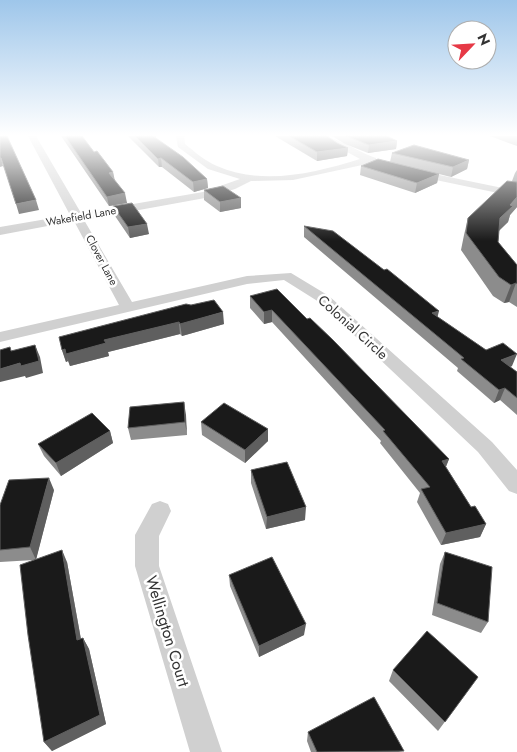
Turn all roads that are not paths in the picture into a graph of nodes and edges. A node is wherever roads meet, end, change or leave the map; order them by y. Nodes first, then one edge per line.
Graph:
1 (52, 171) edge
2 (224, 171) edge
3 (325, 171) edge
4 (411, 171) edge
5 (249, 178) junction
6 (517, 194) edge
7 (78, 217) junction
8 (0, 231) edge
9 (127, 307) junction
10 (0, 337) edge
11 (517, 485) edge
12 (160, 511) dead end
13 (206, 752) edge

1 - 7 street, Clover Lane
2 - 5 street
3 - 5 street
4 - 6 street
5 - 7 street, Wakefield Lane
7 - 8 street, Wakefield Lane
7 - 9 street, Clover Lane
9 - 10 street, Colonial Circle
9 - 11 street, Colonial Circle
12 - 13 street, Wellington Court

